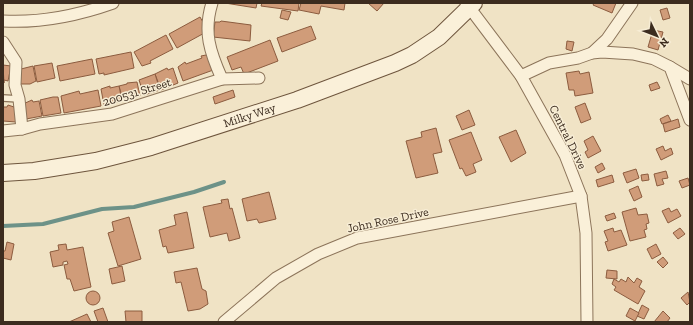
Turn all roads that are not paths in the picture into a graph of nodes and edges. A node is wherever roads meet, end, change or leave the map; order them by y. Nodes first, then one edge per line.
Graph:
1 (113, 3) edge
2 (212, 3) edge
3 (632, 3) edge
4 (470, 4) edge
5 (3, 21) edge
6 (3, 42) edge
7 (592, 53) junction
8 (670, 68) junction
9 (522, 76) junction
10 (258, 78) dead end
11 (690, 78) edge
12 (222, 79) junction
13 (3, 98) edge
14 (19, 99) junction
15 (690, 120) edge
16 (22, 129) junction
17 (3, 130) edge
18 (3, 173) edge
19 (581, 196) junction
20 (224, 322) edge
21 (587, 322) edge

1 - 5 street
2 - 12 street
3 - 7 street
4 - 9 street, Central Drive
4 - 18 street, Milky Way
6 - 14 street
7 - 8 street
7 - 9 street
8 - 11 street
8 - 15 street
9 - 19 street, Central Drive
10 - 12 street, 200531 Street
12 - 16 street, 200531 Street
13 - 14 lane
14 - 16 street
16 - 17 street, 200531 Street
19 - 20 street, John Rose Drive
19 - 21 street, Central Drive

